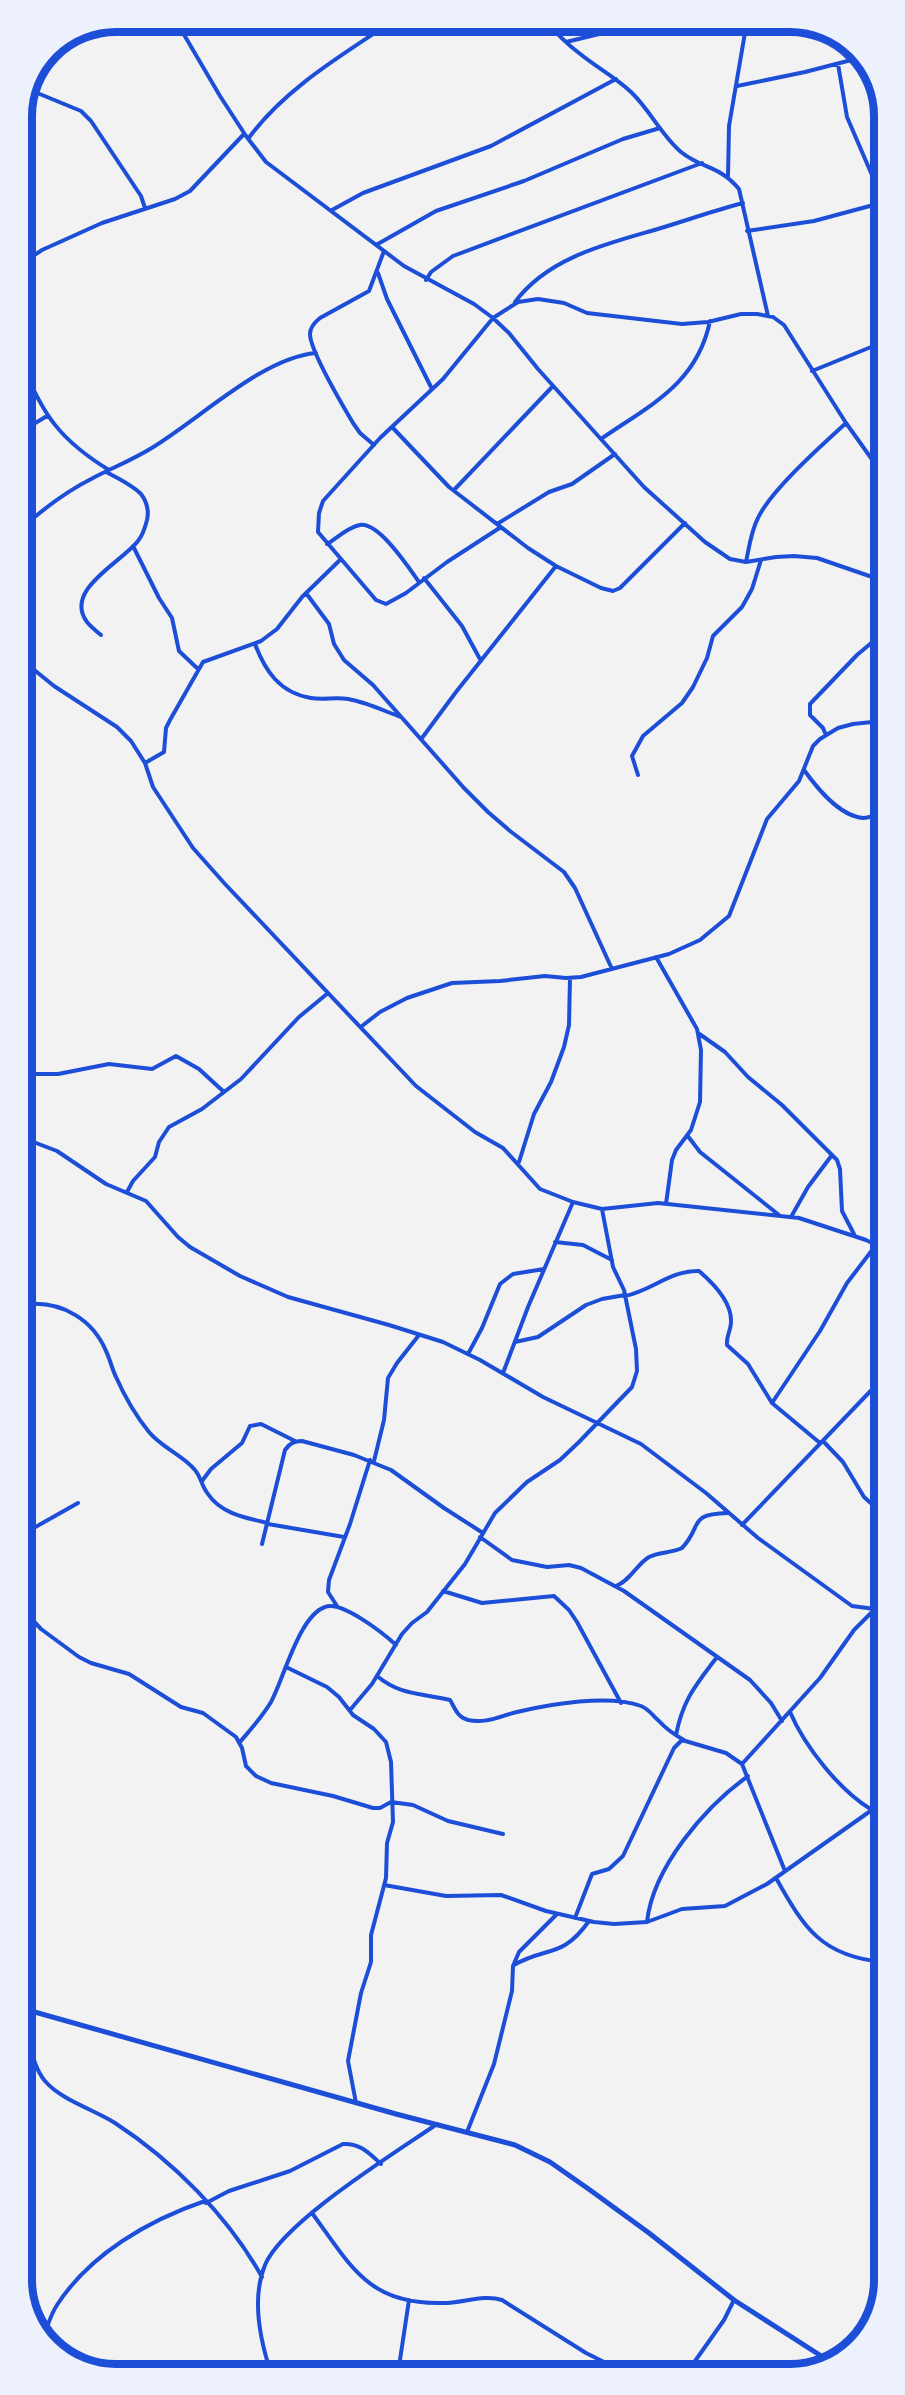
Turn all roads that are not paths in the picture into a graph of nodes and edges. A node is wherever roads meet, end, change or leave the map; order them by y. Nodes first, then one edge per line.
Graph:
1 (184, 32) edge
2 (376, 32) edge
3 (556, 32) edge
4 (607, 32) edge
5 (745, 32) edge
6 (565, 42) junction
7 (852, 60) edge
8 (838, 64) junction
9 (616, 79) junction
10 (737, 86) junction
11 (35, 92) edge
12 (660, 128) junction
13 (244, 134) junction
14 (248, 139) junction
15 (703, 163) junction
16 (728, 177) junction
17 (874, 180) edge
18 (743, 203) junction
19 (874, 205) edge
20 (145, 208) junction
21 (332, 210) junction
22 (747, 231) junction
23 (376, 245) junction
24 (384, 251) junction
25 (32, 257) edge
26 (377, 271) junction
27 (426, 280) junction
28 (513, 306) junction
29 (768, 316) junction
30 (493, 318) junction
31 (710, 321) junction
32 (874, 346) edge
33 (316, 353) junction
34 (812, 371) junction
35 (553, 386) junction
36 (32, 388) edge
37 (432, 389) junction
38 (47, 416) junction
39 (846, 423) junction
40 (32, 425) edge
41 (392, 427) junction
42 (601, 440) junction
43 (374, 446) junction
44 (615, 454) junction
45 (874, 461) edge
46 (108, 471) junction
47 (454, 490) junction
48 (32, 520) edge
49 (685, 523) junction
50 (499, 525) junction
51 (327, 544) junction
52 (133, 546) junction
53 (341, 559) junction
54 (760, 560) junction
55 (746, 562) junction
56 (556, 566) junction
57 (424, 578) junction
58 (874, 578) edge
59 (419, 582) junction
60 (306, 593) junction
61 (101, 635) dead end
62 (874, 641) edge
63 (255, 644) junction
64 (481, 662) junction
65 (32, 668) edge
66 (198, 669) junction
67 (403, 718) junction
68 (874, 722) edge
69 (826, 735) junction
70 (423, 738) junction
71 (145, 763) junction
72 (803, 769) junction
73 (638, 775) dead end
74 (874, 816) edge
75 (656, 957) junction
76 (612, 969) junction
77 (570, 978) junction
78 (328, 993) junction
79 (362, 1026) junction
80 (698, 1033) junction
81 (32, 1074) edge
82 (224, 1092) junction
83 (687, 1136) junction
84 (32, 1141) edge
85 (832, 1155) junction
86 (519, 1163) junction
87 (127, 1192) junction
88 (573, 1202) junction
89 (666, 1204) junction
90 (602, 1209) junction
91 (779, 1215) junction
92 (791, 1217) junction
93 (855, 1236) junction
94 (555, 1242) junction
95 (874, 1244) edge
96 (874, 1248) edge
97 (612, 1260) junction
98 (544, 1269) junction
99 (625, 1296) junction
100 (32, 1304) edge
101 (420, 1335) junction
102 (514, 1342) junction
103 (468, 1354) junction
104 (503, 1373) junction
105 (874, 1387) edge
106 (772, 1403) junction
107 (598, 1423) junction
108 (296, 1441) junction
109 (822, 1442) junction
110 (372, 1461) junction
111 (201, 1482) junction
112 (78, 1503) dead end
113 (874, 1506) edge
114 (729, 1513) junction
115 (268, 1523) junction
116 (742, 1525) junction
117 (32, 1529) edge
118 (482, 1535) junction
119 (344, 1538) junction
120 (262, 1544) dead end
121 (615, 1586) junction
122 (443, 1591) junction
123 (337, 1606) junction
124 (874, 1609) edge
125 (874, 1610) edge
126 (32, 1620) edge
127 (396, 1645) junction
128 (717, 1657) junction
129 (286, 1667) junction
130 (377, 1676) junction
131 (621, 1703) junction
132 (350, 1710) junction
133 (790, 1712) junction
134 (782, 1720) junction
135 (676, 1735) junction
136 (685, 1741) junction
137 (240, 1742) junction
138 (741, 1764) junction
139 (748, 1776) junction
140 (392, 1802) junction
141 (873, 1810) joint
142 (503, 1834) dead end
143 (785, 1871) junction
144 (776, 1878) junction
145 (384, 1885) junction
146 (557, 1913) junction
147 (575, 1918) junction
148 (589, 1921) junction
149 (647, 1922) junction
150 (874, 1962) edge
151 (513, 1966) junction
152 (32, 2011) edge
153 (32, 2052) edge
154 (356, 2103) junction
155 (437, 2124) junction
156 (467, 2132) junction
157 (381, 2164) junction
158 (206, 2202) junction
159 (312, 2213) junction
160 (261, 2277) junction
161 (409, 2300) junction
162 (734, 2300) junction
163 (47, 2328) edge
164 (822, 2357) edge
165 (268, 2363) edge
166 (400, 2363) edge
167 (607, 2364) edge
168 (693, 2364) edge

1 - 13 street
2 - 14 street
3 - 6 street
4 - 6 street
5 - 10 street
6 - 9 street
7 - 8 street
8 - 10 street
8 - 17 street
9 - 12 street
9 - 21 street
10 - 16 street
11 - 20 street
12 - 15 street
12 - 23 street
13 - 14 street
13 - 20 street
14 - 21 street
15 - 16 street
15 - 27 street
16 - 18 street
18 - 22 street
18 - 28 street
19 - 22 street
20 - 25 street
21 - 23 street
22 - 29 street
23 - 24 street
24 - 26 street
24 - 27 street
26 - 33 street
26 - 37 street
27 - 30 street
28 - 30 street
28 - 31 street
29 - 31 street
29 - 34 street
30 - 35 street
30 - 37 street
31 - 42 street
32 - 34 street
33 - 43 street
33 - 46 street
34 - 39 street
35 - 42 street
35 - 47 street
36 - 38 street
37 - 41 street
38 - 40 street
38 - 46 street
39 - 45 street
39 - 55 street
41 - 43 street
41 - 47 street
42 - 44 street
43 - 51 street
44 - 49 street
44 - 50 street
46 - 48 street
46 - 52 street
47 - 50 street
49 - 55 street
49 - 56 street
50 - 56 street
50 - 57 street
51 - 53 street
51 - 59 street
52 - 61 street
52 - 66 street
53 - 59 street
53 - 60 street
54 - 55 street
54 - 58 street
54 - 73 street
56 - 64 street
57 - 59 street
57 - 64 street
60 - 63 street
60 - 67 street
62 - 69 street
63 - 66 street
63 - 67 street
64 - 70 street
65 - 71 street
66 - 71 street
67 - 70 street
68 - 69 street
69 - 72 street
70 - 76 street
71 - 78 street
72 - 74 street
72 - 75 street
75 - 76 street
75 - 80 street
76 - 77 street
77 - 79 street
77 - 86 street
78 - 79 street
78 - 82 street
79 - 86 street
80 - 83 street
80 - 85 street
81 - 82 street
82 - 87 street
83 - 89 street
83 - 91 street
84 - 87 street
85 - 92 street
85 - 93 street
86 - 88 street
87 - 101 street
88 - 90 street
88 - 94 street
89 - 90 street
89 - 91 street
90 - 97 street
91 - 92 street
92 - 93 street
93 - 95 street
94 - 97 street
94 - 98 street
96 - 106 street
97 - 99 street
98 - 102 street
98 - 103 street
99 - 102 street
99 - 106 street
99 - 107 street
100 - 111 street
101 - 103 street
101 - 110 street
102 - 104 street
103 - 104 street
104 - 107 street
105 - 109 street
106 - 109 street
107 - 114 street
107 - 118 street
108 - 110 street
108 - 111 street
108 - 115 street
109 - 113 street
109 - 116 street
110 - 118 street
110 - 119 street
111 - 115 street
112 - 117 street
114 - 116 street
114 - 121 street
115 - 119 street
115 - 120 street
116 - 124 street
118 - 121 street
118 - 122 street
119 - 123 street
121 - 128 street
122 - 127 street
122 - 131 street
123 - 127 street
123 - 129 street
125 - 133 street
126 - 137 street
127 - 130 street
128 - 134 street
128 - 135 street
129 - 132 street
129 - 137 street
130 - 131 street
130 - 132 street
131 - 135 street
132 - 140 street
133 - 134 street
133 - 141 street
134 - 138 street
135 - 136 street
136 - 138 street
136 - 147 street
137 - 140 street
138 - 139 street
139 - 143 street
139 - 149 street
140 - 142 street
140 - 145 street
141 - 143 street
143 - 144 street
144 - 149 street
144 - 150 street
145 - 146 street
145 - 154 street
146 - 147 street
146 - 151 street
147 - 148 street
148 - 149 street
148 - 151 street
151 - 156 street
152 - 154 street
153 - 158 street
154 - 155 street
155 - 156 street
155 - 157 street
156 - 162 street
157 - 158 street
157 - 159 street
158 - 160 street
158 - 163 street
159 - 160 street
159 - 161 street
160 - 165 street
161 - 166 street
161 - 167 street
162 - 164 street
162 - 168 street

